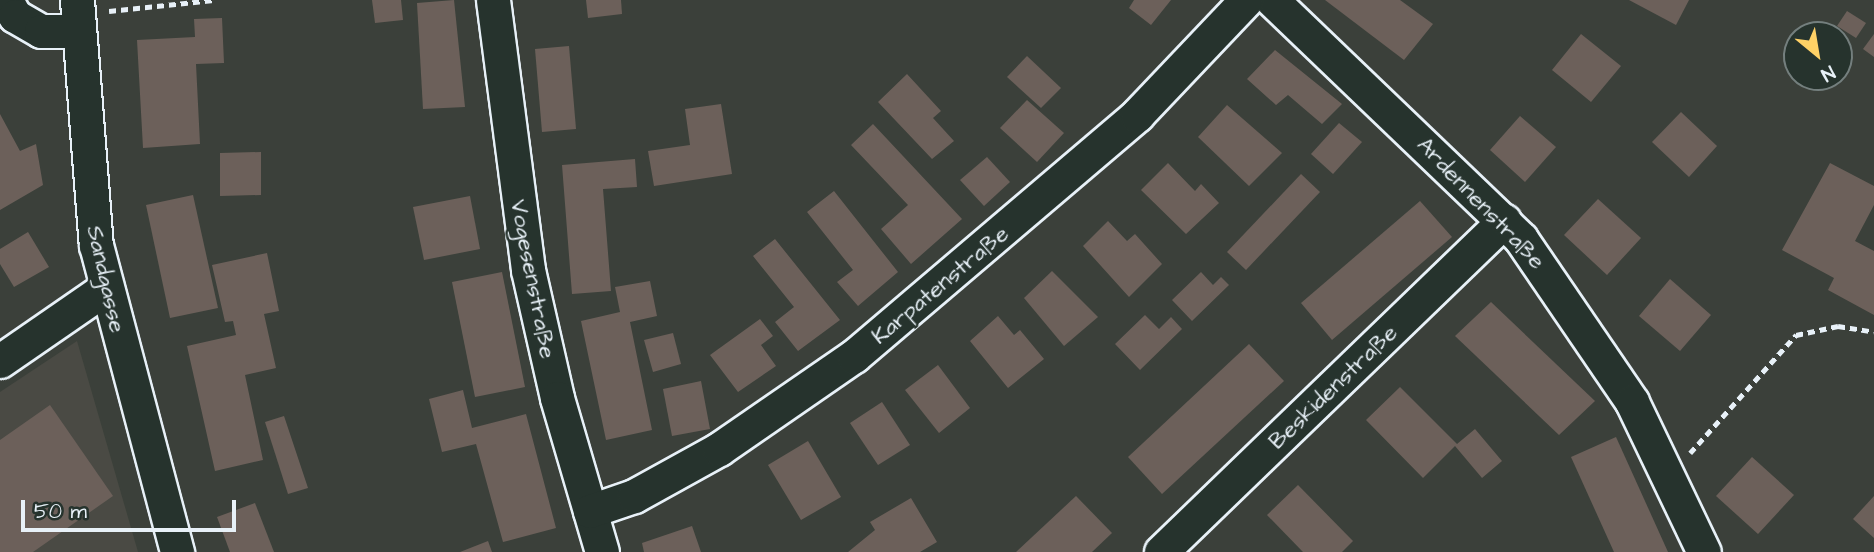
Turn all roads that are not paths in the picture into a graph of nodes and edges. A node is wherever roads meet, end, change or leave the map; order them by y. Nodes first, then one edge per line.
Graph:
1 (6, 0) edge
2 (493, 0) edge
3 (1246, 0) edge
4 (1272, 0) edge
5 (78, 15) edge
6 (1504, 221) junction
7 (106, 288) junction
8 (0, 361) edge
9 (590, 511) junction
10 (177, 552) edge
11 (602, 552) edge
12 (1161, 552) edge
13 (1704, 552) edge

1 - 5 street
2 - 9 street, Vogesenstraße
3 - 9 street, Karpatenstraße
4 - 6 street, Ardennenstraße
5 - 7 street, Sandgasse
6 - 12 street, Beskidenstraße
6 - 13 street, Ardennenstraße
7 - 8 street
7 - 10 street, Sandgasse
9 - 11 street, Vogesenstraße

